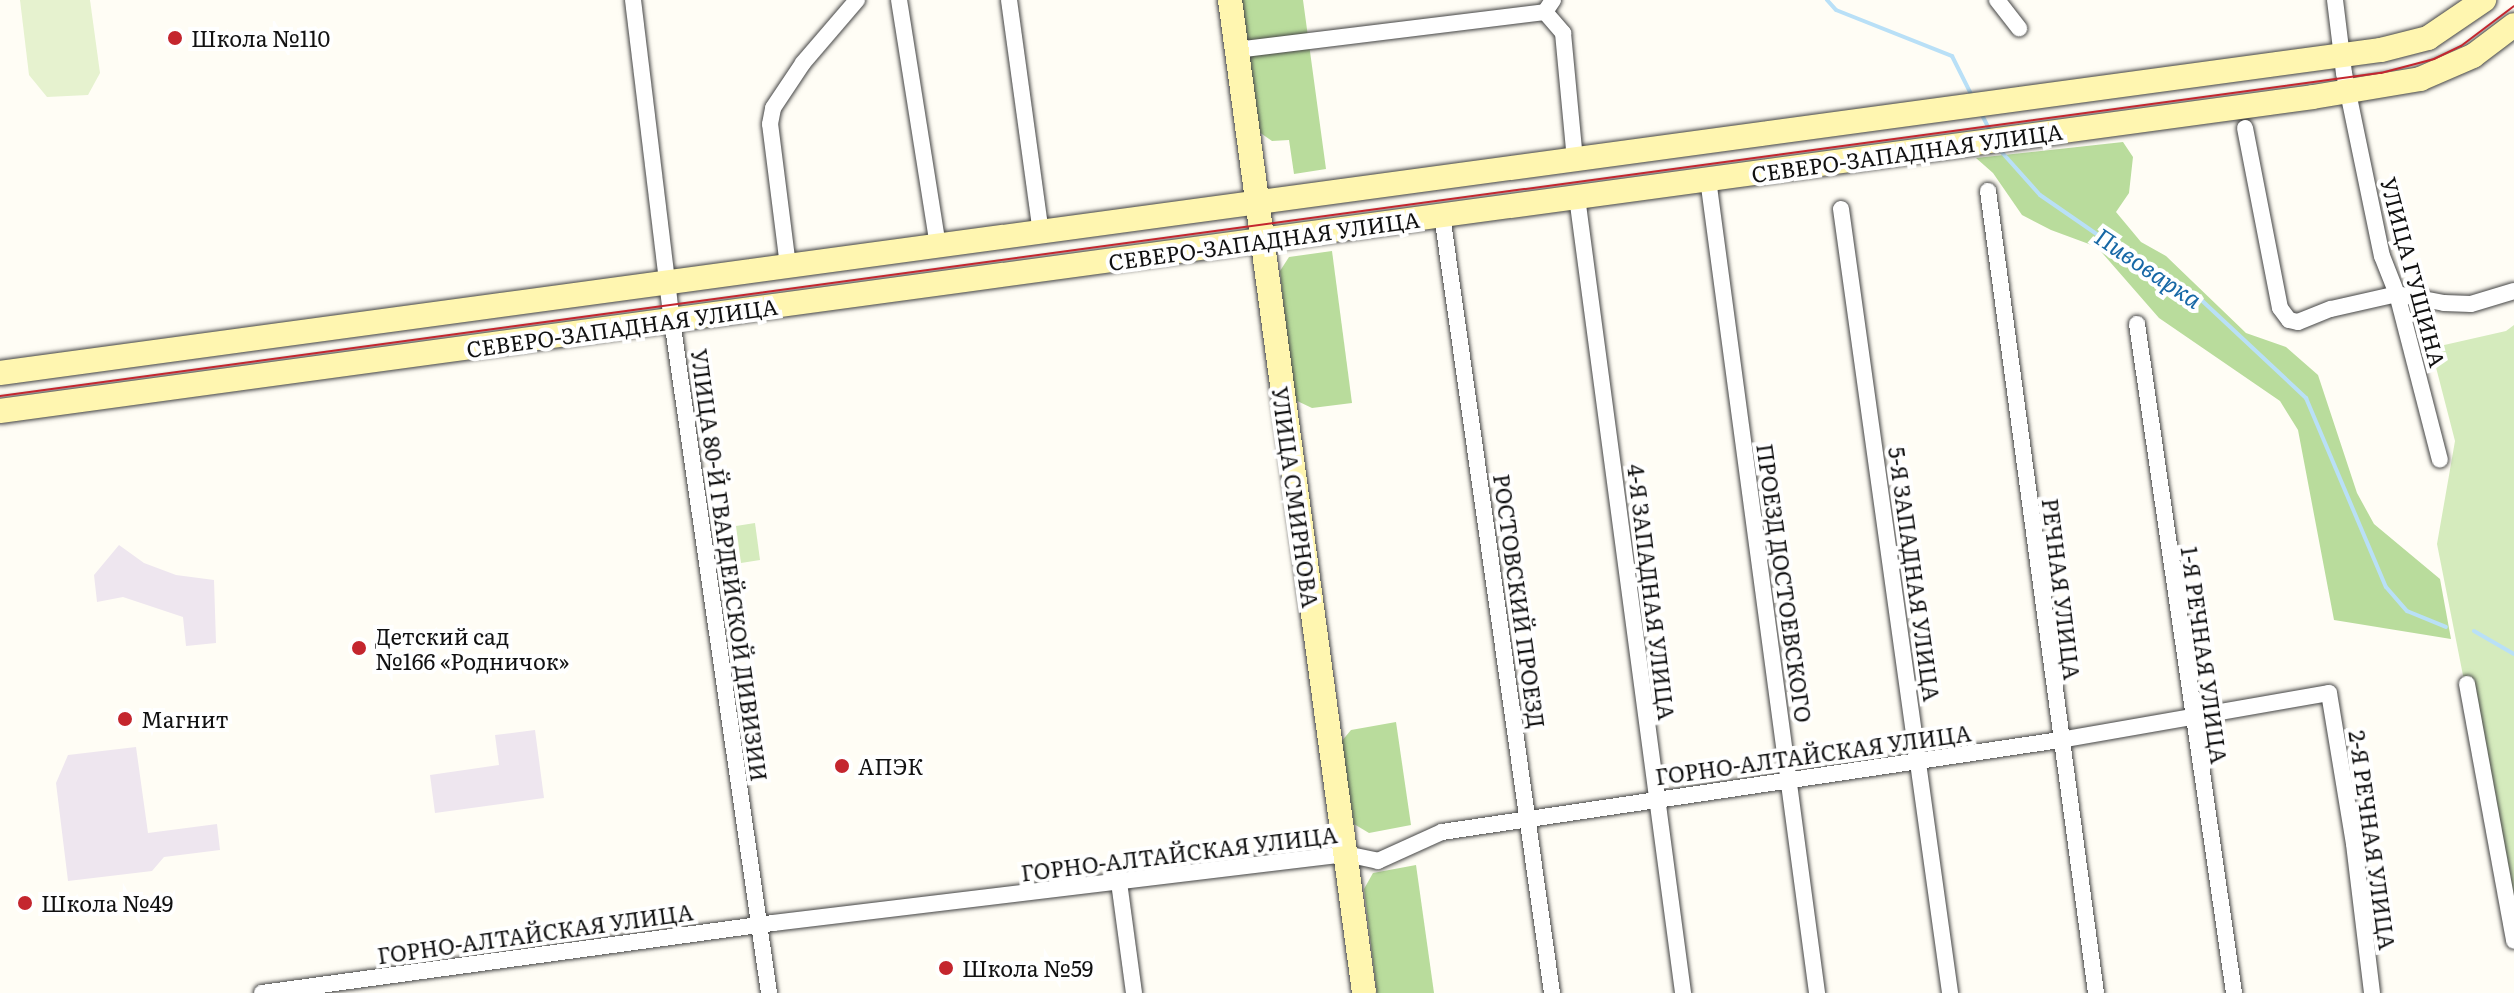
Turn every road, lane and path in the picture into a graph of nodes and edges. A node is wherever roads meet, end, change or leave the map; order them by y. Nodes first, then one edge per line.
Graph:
1 (633, 0) edge
2 (857, 0) edge
3 (899, 0) edge
4 (1009, 0) edge
5 (1230, 0) edge
6 (1997, 0) edge
7 (2335, 0) edge
8 (2484, 0) edge
9 (1549, 6) edge
10 (2514, 25) edge
11 (2019, 28) dead end
12 (1236, 50) junction
13 (2342, 55) junction
14 (2350, 91) junction
15 (2245, 128) dead end
16 (1575, 159) junction
17 (1708, 179) junction
18 (1988, 191) dead end
19 (1577, 197) junction
20 (1254, 202) junction
21 (1841, 209) dead end
22 (1442, 215) junction
23 (1041, 233) junction
24 (1261, 240) junction
25 (938, 246) junction
26 (788, 266) junction
27 (668, 282) junction
28 (2514, 291) edge
29 (2397, 294) junction
30 (672, 320) junction
31 (2137, 324) dead end
32 (0, 373) edge
33 (0, 411) edge
34 (2440, 460) dead end
35 (2467, 684) dead end
36 (2329, 693) joint
37 (2191, 716) junction
38 (2060, 740) junction
39 (1920, 761) junction
40 (1789, 779) junction
41 (1656, 798) junction
42 (1529, 821) junction
43 (1346, 854) junction
44 (1119, 882) junction
45 (760, 924) junction
46 (2514, 941) edge
47 (262, 993) edge
48 (769, 993) edge
49 (1134, 993) edge
50 (1364, 993) edge
51 (1552, 993) edge
52 (1683, 993) edge
53 (1817, 993) edge
54 (1950, 993) edge
55 (2096, 993) edge
56 (2234, 993) edge
57 (2372, 993) edge

1 - 27 street, УЛИЦА 80-Й ГВАРДЕЙСКОЙ ДИВИЗИИ
2 - 26 street
3 - 25 street
4 - 23 street
5 - 12 main road, УЛИЦА СМИРНОВА
6 - 11 street
7 - 13 street, УЛИЦА ГУЩИНА
8 - 13 main road, СЕВЕРО-ЗАПАДНАЯ УЛИЦА
9 - 12 street
9 - 16 street
10 - 14 main road, СЕВЕРО-ЗАПАДНАЯ УЛИЦА
12 - 20 main road, УЛИЦА СМИРНОВА
13 - 14 street, УЛИЦА ГУЩИНА
13 - 16 main road, СЕВЕРО-ЗАПАДНАЯ УЛИЦА
14 - 17 main road, СЕВЕРО-ЗАПАДНАЯ УЛИЦА
14 - 29 street, УЛИЦА ГУЩИНА
15 - 29 street
16 - 20 main road, СЕВЕРО-ЗАПАДНАЯ УЛИЦА
17 - 19 main road, СЕВЕРО-ЗАПАДНАЯ УЛИЦА
17 - 40 street, ПРОЕЗД ДОСТОЕВСКОГО
18 - 38 street, РЕЧНАЯ УЛИЦА
19 - 22 main road, СЕВЕРО-ЗАПАДНАЯ УЛИЦА
19 - 41 street, 4-Я ЗАПАДНАЯ УЛИЦА
20 - 23 main road, СЕВЕРО-ЗАПАДНАЯ УЛИЦА
20 - 24 main road, УЛИЦА СМИРНОВА
21 - 39 street, 5-Я ЗАПАДНАЯ УЛИЦА
22 - 24 main road, СЕВЕРО-ЗАПАДНАЯ УЛИЦА
22 - 42 street, РОСТОВСКИЙ ПРОЕЗД
23 - 25 main road, СЕВЕРО-ЗАПАДНАЯ УЛИЦА
24 - 30 main road, СЕВЕРО-ЗАПАДНАЯ УЛИЦА
24 - 43 main road, УЛИЦА СМИРНОВА
25 - 26 main road, СЕВЕРО-ЗАПАДНАЯ УЛИЦА
26 - 27 main road, СЕВЕРО-ЗАПАДНАЯ УЛИЦА
27 - 30 street, УЛИЦА 80-Й ГВАРДЕЙСКОЙ ДИВИЗИИ
27 - 32 main road, СЕВЕРО-ЗАПАДНАЯ УЛИЦА
28 - 29 street
29 - 34 street, УЛИЦА ГУЩИНА
30 - 33 main road, СЕВЕРО-ЗАПАДНАЯ УЛИЦА
30 - 45 street, УЛИЦА 80-Й ГВАРДЕЙСКОЙ ДИВИЗИИ
31 - 37 street, 1-Я РЕЧНАЯ УЛИЦА
35 - 46 street
36 - 37 street, ГОРНО-АЛТАЙСКАЯ УЛИЦА
36 - 57 street, 2-Я РЕЧНАЯ УЛИЦА
37 - 38 street, ГОРНО-АЛТАЙСКАЯ УЛИЦА
37 - 56 street, 1-Я РЕЧНАЯ УЛИЦА
38 - 39 street, ГОРНО-АЛТАЙСКАЯ УЛИЦА
38 - 55 street, РЕЧНАЯ УЛИЦА
39 - 40 street, ГОРНО-АЛТАЙСКАЯ УЛИЦА
39 - 54 street, 5-Я ЗАПАДНАЯ УЛИЦА
40 - 41 street, ГОРНО-АЛТАЙСКАЯ УЛИЦА
40 - 53 street, ПРОЕЗД ДОСТОЕВСКОГО
41 - 42 street, ГОРНО-АЛТАЙСКАЯ УЛИЦА
41 - 52 street, 4-Я ЗАПАДНАЯ УЛИЦА
42 - 43 street, ГОРНО-АЛТАЙСКАЯ УЛИЦА
42 - 51 street, РОСТОВСКИЙ ПРОЕЗД
43 - 44 street, ГОРНО-АЛТАЙСКАЯ УЛИЦА
43 - 50 main road, УЛИЦА СМИРНОВА
44 - 45 street, ГОРНО-АЛТАЙСКАЯ УЛИЦА
44 - 49 street
45 - 47 street, ГОРНО-АЛТАЙСКАЯ УЛИЦА
45 - 48 street, УЛИЦА 80-Й ГВАРДЕЙСКОЙ ДИВИЗИИ

